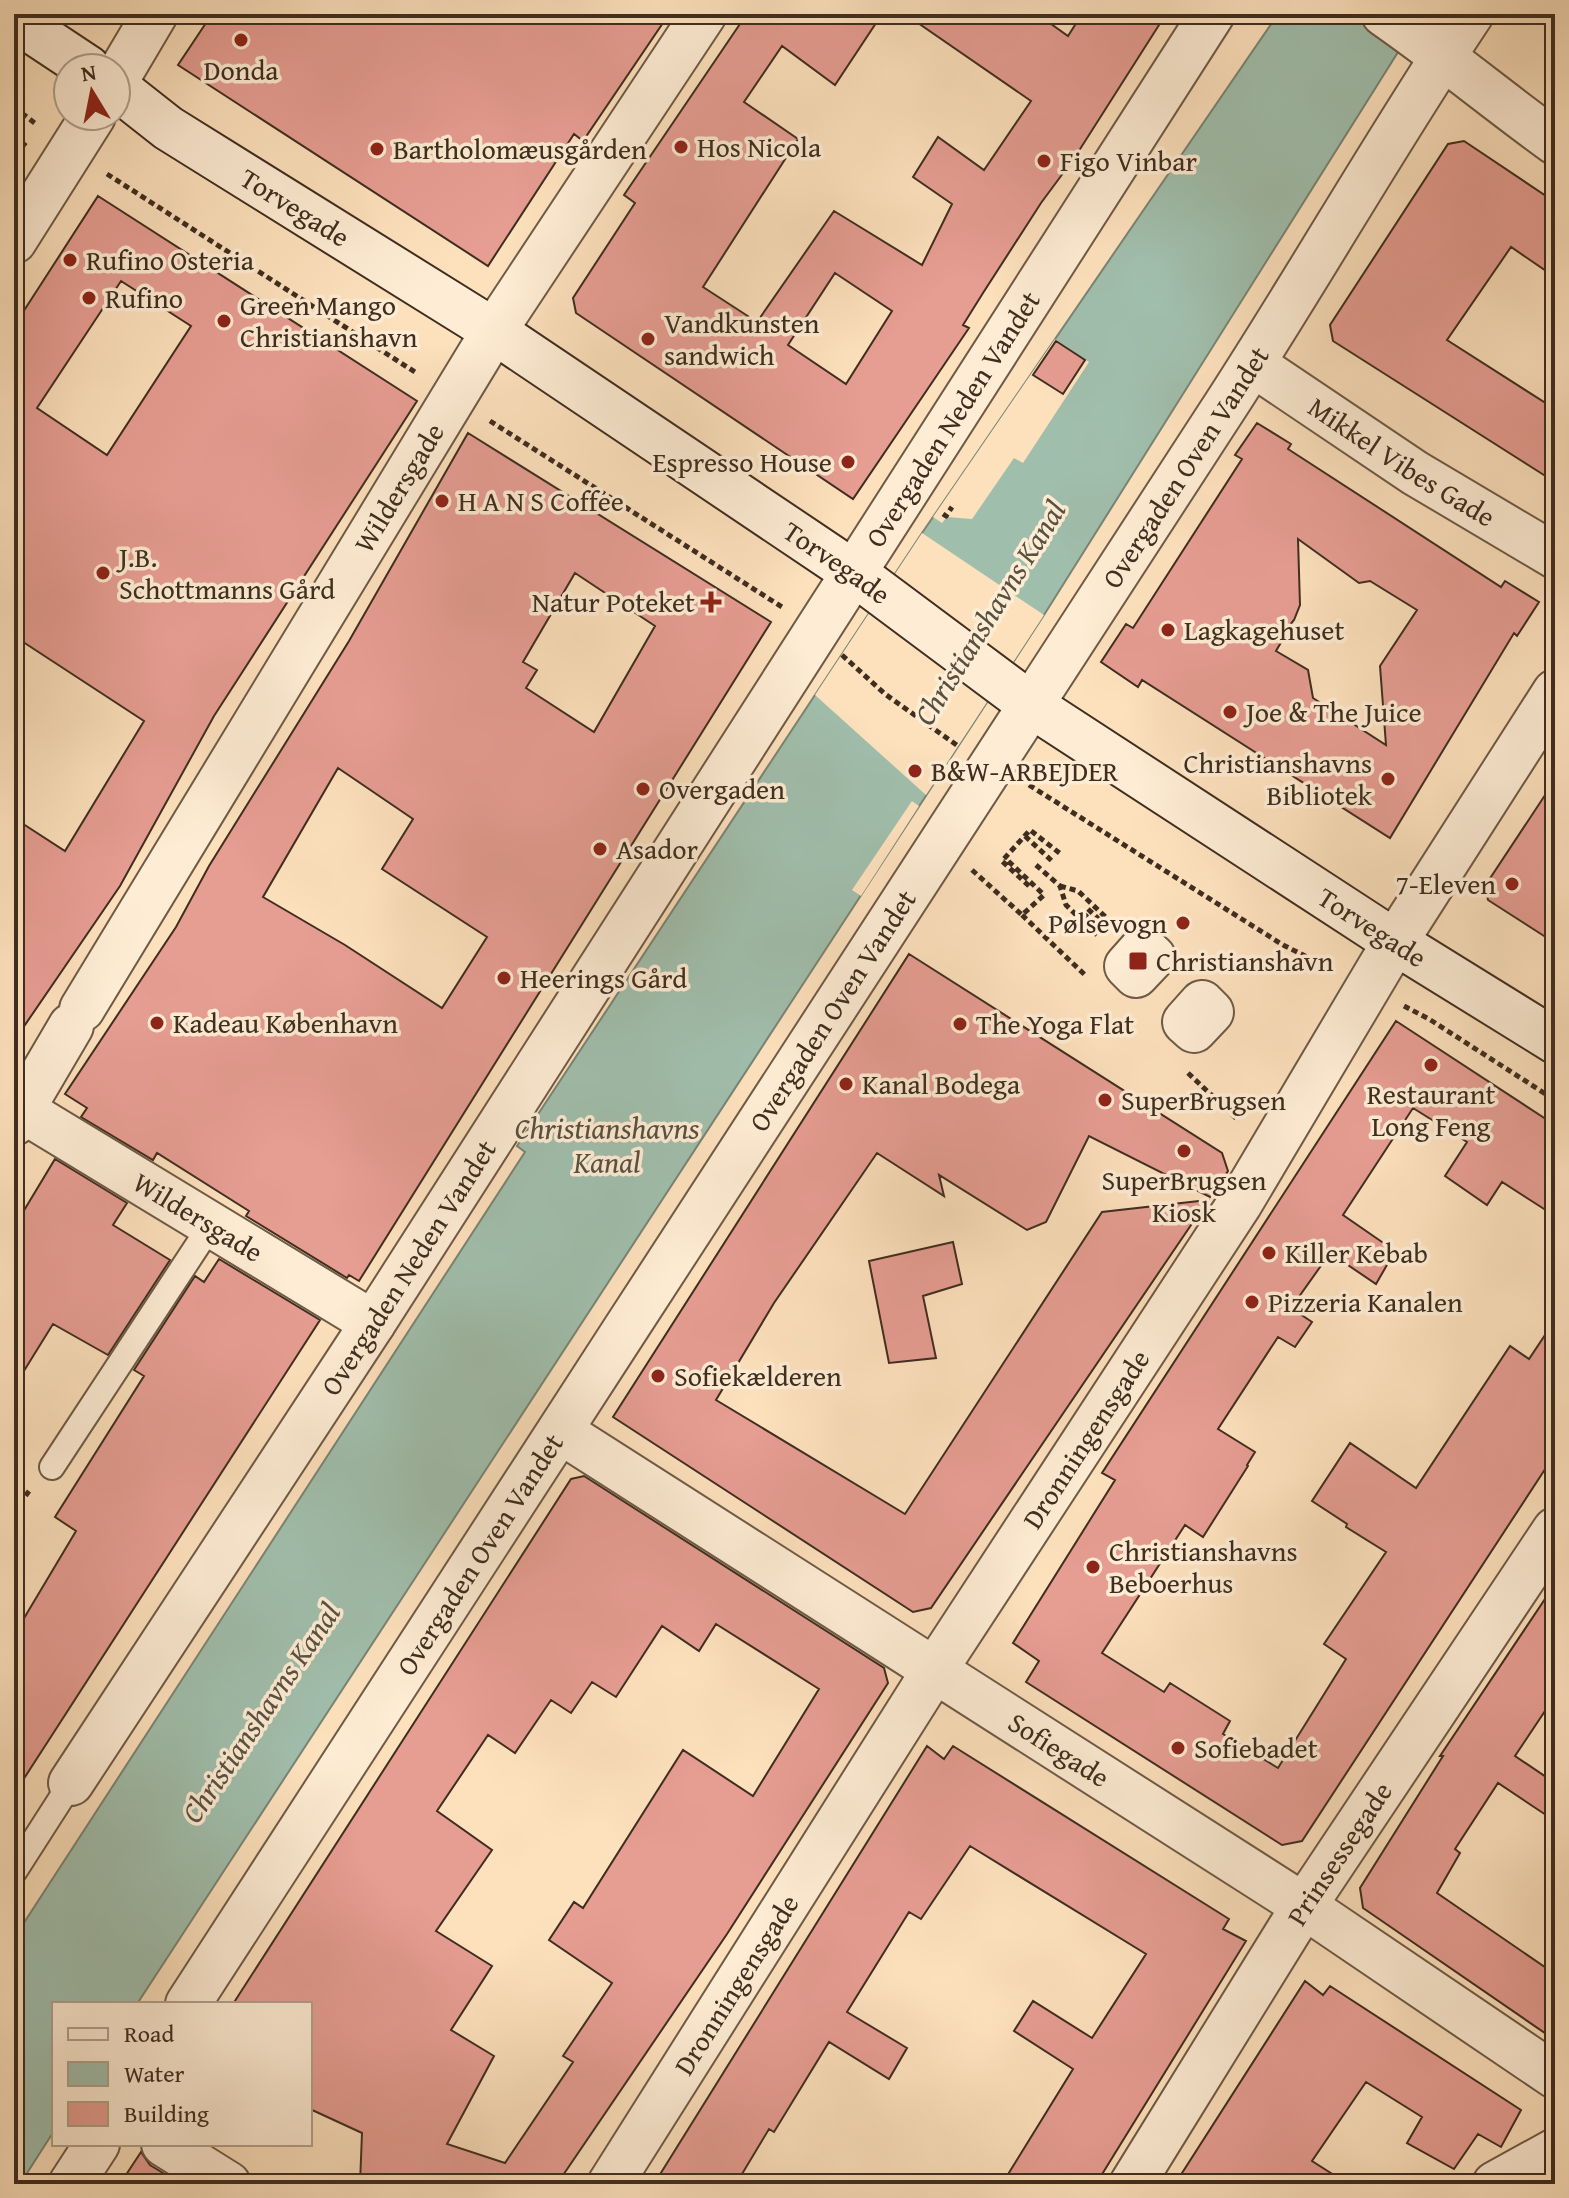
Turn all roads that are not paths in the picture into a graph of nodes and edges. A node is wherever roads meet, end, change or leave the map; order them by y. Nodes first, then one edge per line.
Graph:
1 (155, 14) edge
2 (704, 14) edge
3 (1212, 14) edge
4 (1384, 14) edge
5 (1471, 14) edge
6 (14, 19) edge
7 (64, 52) edge
8 (132, 53) edge
9 (1444, 55) junction
10 (132, 100) edge
11 (83, 132) edge
12 (1555, 142) edge
13 (14, 241) edge
14 (494, 331) junction
15 (1253, 364) junction
16 (1555, 556) edge
17 (859, 577) junction
18 (1555, 692) edge
19 (1020, 696) junction
20 (1395, 942) junction
21 (1555, 1041) edge
22 (18, 1116) edge
23 (211, 1225) junction
24 (373, 1323) junction
25 (560, 1431) junction
26 (52, 1467) dead end
27 (1555, 1530) edge
28 (934, 1671) junction
29 (71, 1783) joint
30 (14, 1872) edge
31 (1304, 1906) junction
32 (189, 2002) edge
33 (1555, 2076) edge
34 (96, 2146) edge
35 (167, 2146) edge
36 (1555, 2151) edge
37 (71, 2184) edge
38 (228, 2184) edge
39 (610, 2184) edge
40 (1132, 2184) edge
41 (1495, 2184) edge

1 - 8 street
2 - 14 street, Wildersgade
3 - 17 street, Overgaden Neden Vandet
4 - 9 street
5 - 9 street, Overgaden Oven Vandet
6 - 7 street
9 - 12 street
9 - 15 street, Overgaden Oven Vandet
10 - 14 street, Torvegade
11 - 13 street
14 - 17 street, Torvegade
14 - 22 street, Wildersgade
15 - 16 street, Mikkel Vibes Gade
15 - 19 street, Overgaden Oven Vandet
17 - 19 street, Torvegade
17 - 24 street, Overgaden Neden Vandet
18 - 20 street, Dronningensgade
19 - 20 street, Torvegade
19 - 25 street, Overgaden Oven Vandet
20 - 21 street, Torvegade
20 - 28 street, Dronningensgade
22 - 23 street, Wildersgade
23 - 24 street, Wildersgade
23 - 26 lane
24 - 29 street, Overgaden Neden Vandet
25 - 28 street, Sofiegade
25 - 32 street, Overgaden Oven Vandet
27 - 31 street, Prinsessegade
28 - 31 street, Sofiegade
28 - 39 street, Dronningensgade
29 - 30 lane, Overgaden Neden Vandet
31 - 33 street, Sofiegade
31 - 40 street, Prinsessegade
34 - 37 street
35 - 38 street
36 - 41 street

